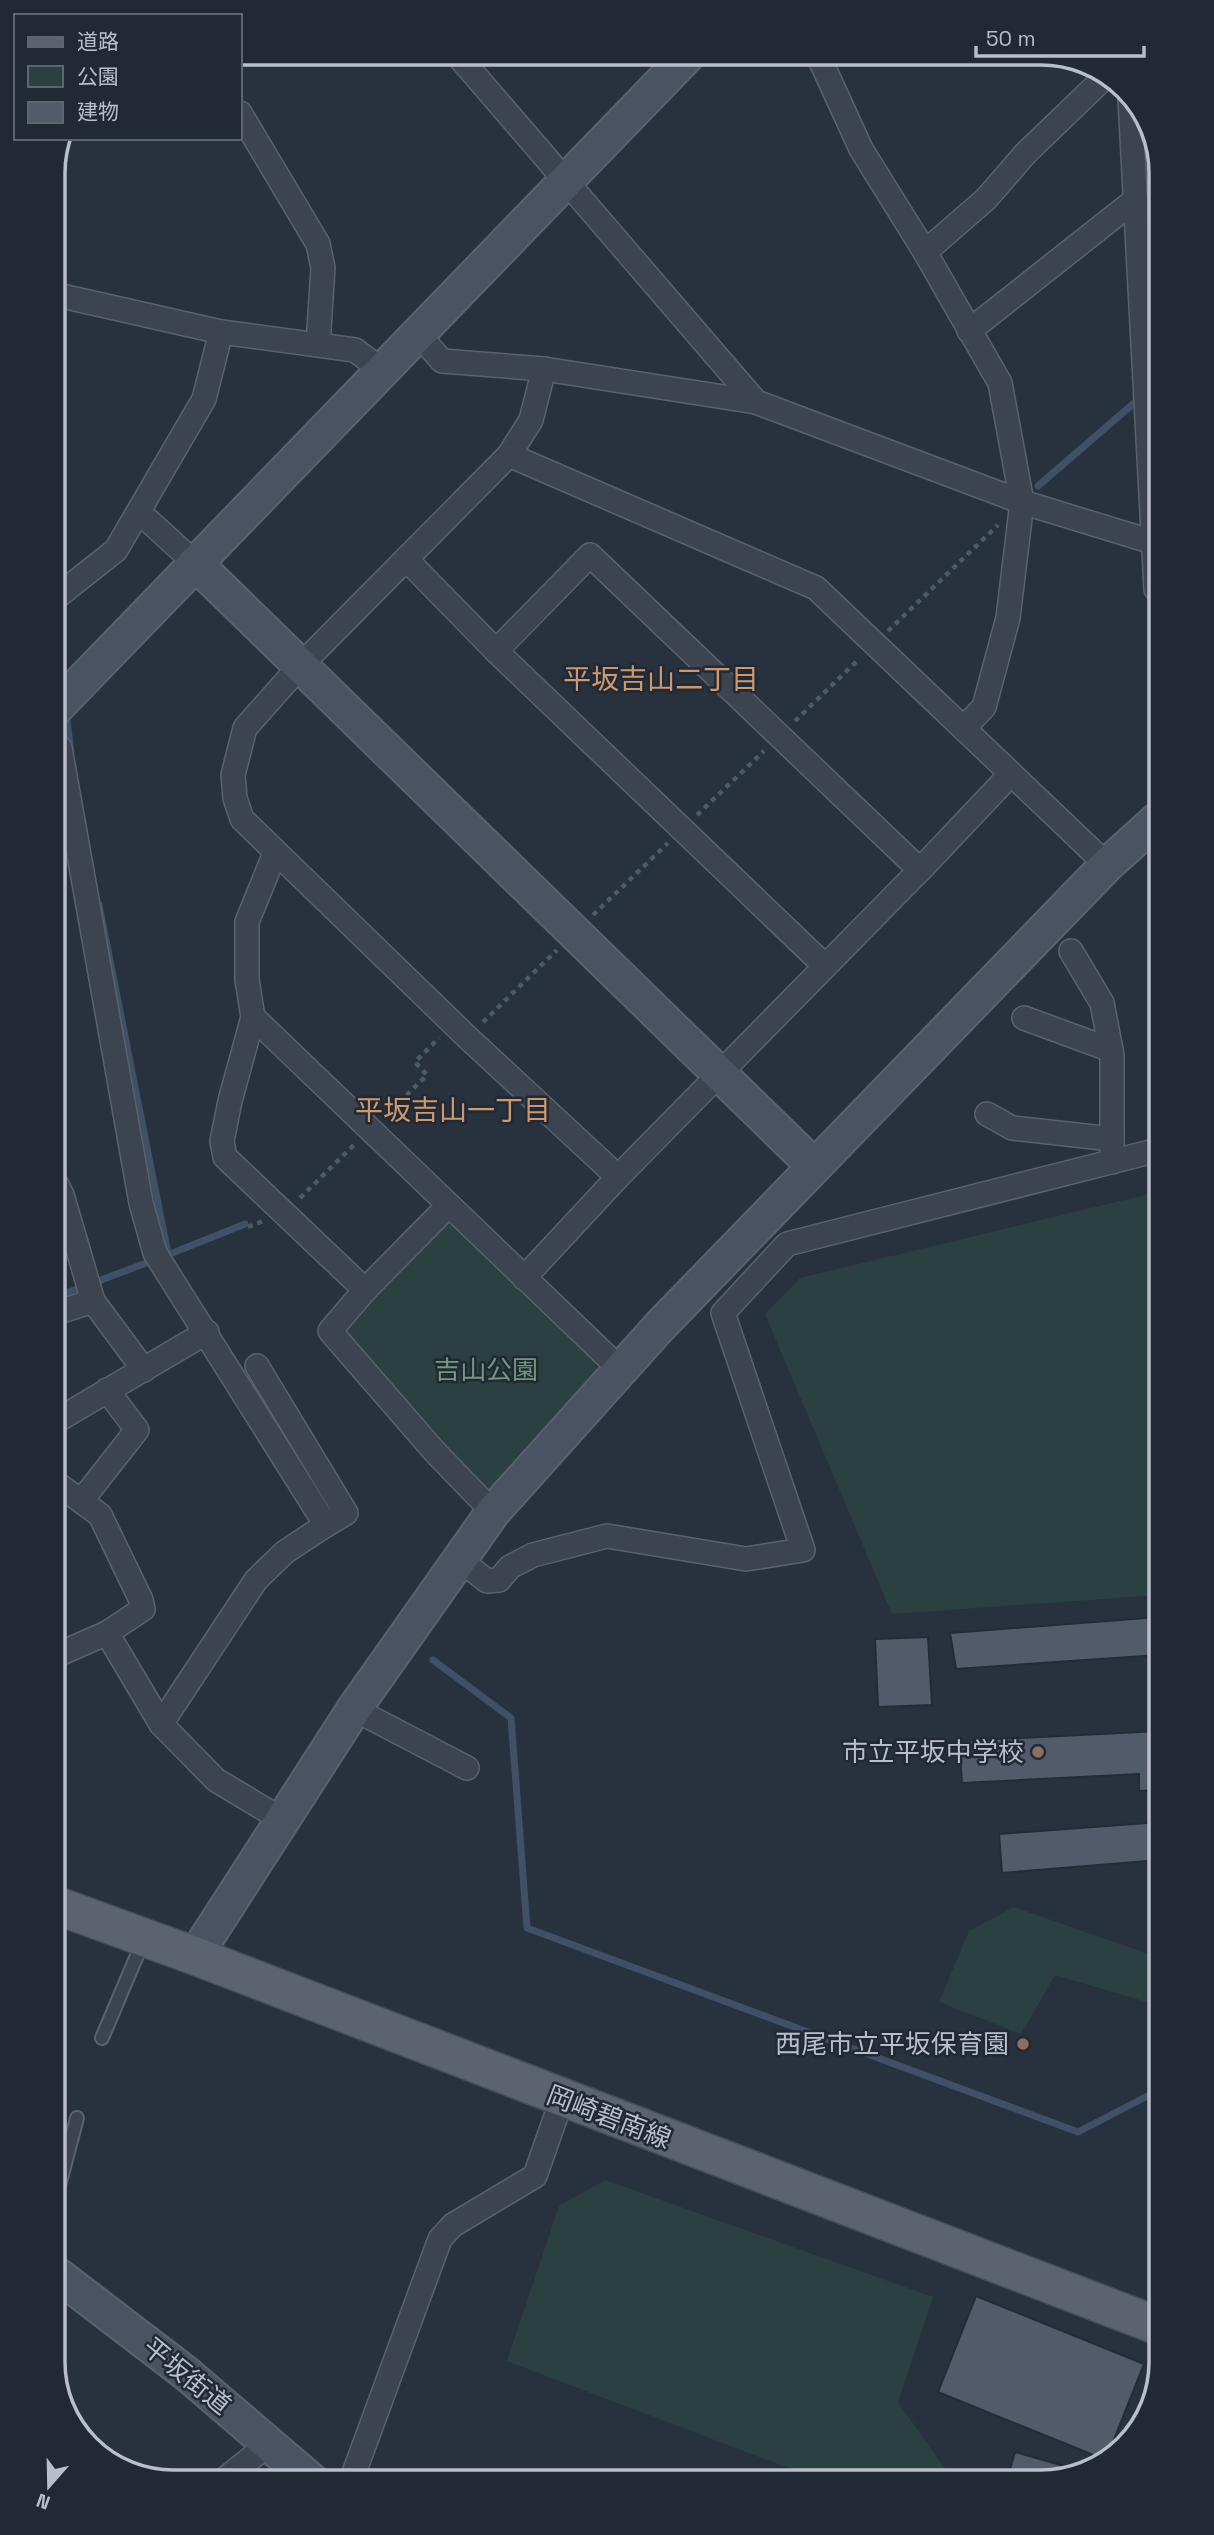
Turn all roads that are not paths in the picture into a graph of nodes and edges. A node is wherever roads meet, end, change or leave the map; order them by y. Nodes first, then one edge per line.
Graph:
1 (466, 65) edge
2 (678, 65) edge
3 (823, 65) edge
4 (1100, 82) edge
5 (1131, 113) edge
6 (242, 116) edge
7 (568, 180) junction
8 (1135, 200) junction
9 (925, 252) junction
10 (65, 297) edge
11 (969, 331) junction
12 (221, 332) junction
13 (418, 335) junction
14 (318, 344) junction
15 (544, 369) junction
16 (383, 371) junction
17 (756, 401) junction
18 (1149, 439) edge
19 (509, 456) junction
20 (1022, 502) junction
21 (139, 512) junction
22 (1149, 540) edge
23 (406, 559) junction
24 (195, 563) junction
25 (65, 590) edge
26 (496, 651) junction
27 (300, 666) junction
28 (65, 699) edge
29 (964, 728) junction
30 (1011, 774) junction
31 (65, 778) edge
32 (69, 802) junction
33 (65, 809) edge
34 (1149, 827) edge
35 (275, 853) junction
36 (1107, 865) junction
37 (920, 870) junction
38 (1071, 951) dead end
39 (825, 966) junction
40 (253, 1017) junction
41 (1024, 1018) dead end
42 (1111, 1051) junction
43 (721, 1073) junction
44 (987, 1114) dead end
45 (1112, 1139) junction
46 (1149, 1152) edge
47 (1112, 1162) junction
48 (814, 1166) junction
49 (618, 1177) junction
50 (65, 1205) edge
51 (448, 1206) junction
52 (524, 1278) junction
53 (365, 1290) junction
54 (93, 1301) junction
55 (65, 1310) edge
56 (207, 1332) junction
57 (620, 1368) junction
58 (144, 1370) junction
59 (107, 1390) junction
60 (65, 1416) edge
61 (65, 1488) edge
62 (82, 1500) junction
63 (493, 1512) junction
64 (459, 1559) junction
65 (107, 1633) junction
66 (65, 1652) edge
67 (354, 1709) junction
68 (161, 1724) junction
69 (467, 1768) dead end
70 (281, 1819) junction
71 (65, 1909) edge
72 (144, 1939) junction
73 (195, 1956) junction
74 (102, 2038) dead end
75 (562, 2099) junction
76 (77, 2118) dead end
77 (65, 2163) edge
78 (65, 2281) edge
79 (1149, 2322) edge
80 (269, 2444) junction
81 (236, 2470) edge
82 (299, 2470) edge
83 (355, 2470) edge

1 - 7 street
2 - 7 street
3 - 9 street
4 - 9 street
5 - 8 street
6 - 14 street
7 - 13 street
7 - 17 street
8 - 11 street
8 - 18 street
9 - 11 street
10 - 12 street
11 - 20 street
12 - 14 street
12 - 21 street
13 - 15 street
13 - 16 street
14 - 16 street
15 - 17 street
15 - 19 street
16 - 24 street
17 - 20 street
19 - 23 street
19 - 29 street
20 - 22 street
20 - 29 street
21 - 24 street
21 - 25 street
23 - 26 street
23 - 27 street
24 - 27 street
24 - 28 street
26 - 37 street
26 - 39 street
27 - 35 street
27 - 43 street
29 - 30 street
30 - 36 street
30 - 37 street
31 - 32 street
32 - 33 street
32 - 56 street
34 - 36 street
35 - 40 street
35 - 49 street
36 - 48 street
37 - 39 street
38 - 42 street
39 - 43 street
40 - 51 street
40 - 53 street
41 - 42 street
42 - 45 street
43 - 48 street
43 - 49 street
44 - 45 street
45 - 47 street
46 - 47 street
47 - 64 street
48 - 57 street
49 - 52 street
50 - 54 street
51 - 52 street
51 - 53 street
52 - 57 street
53 - 63 street
54 - 55 street
54 - 58 street
56 - 58 street
56 - 68 street
57 - 63 street
58 - 59 street
59 - 60 street
59 - 62 street
61 - 62 street
62 - 65 street
63 - 64 street
64 - 67 street
65 - 66 street
65 - 68 street
67 - 69 street
67 - 70 street
68 - 70 street
70 - 73 street
71 - 72 main road, 岡崎碧南線
72 - 73 main road, 岡崎碧南線
72 - 74 lane
73 - 75 main road, 岡崎碧南線
75 - 79 main road, 岡崎碧南線
75 - 83 street
76 - 77 lane
78 - 80 street, 平坂街道
80 - 81 street
80 - 82 street, 平坂街道

